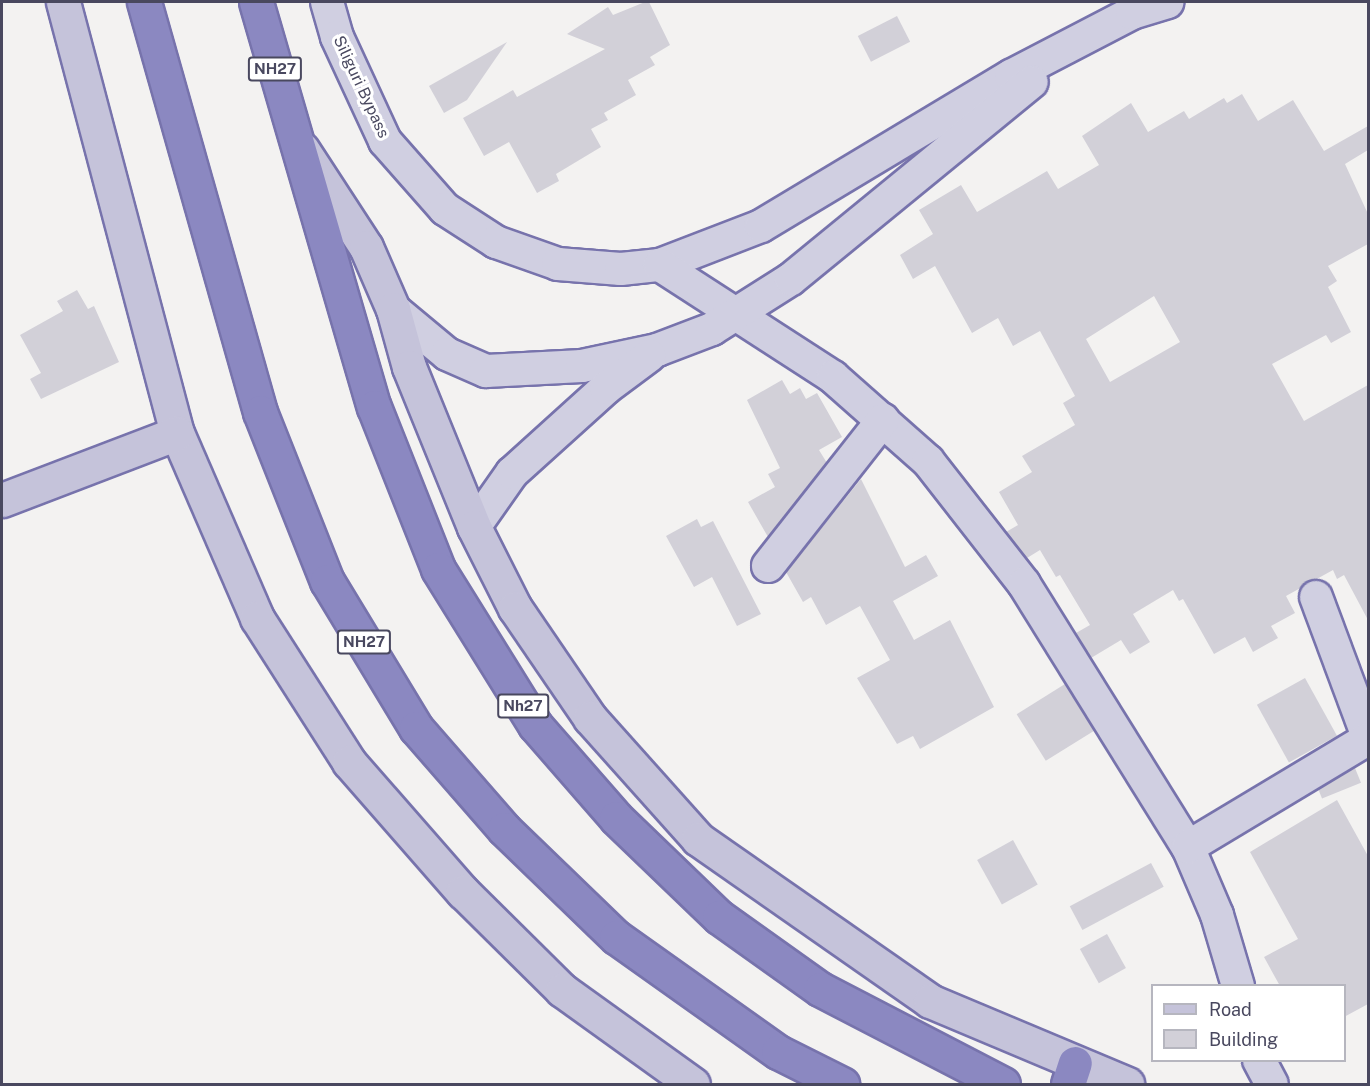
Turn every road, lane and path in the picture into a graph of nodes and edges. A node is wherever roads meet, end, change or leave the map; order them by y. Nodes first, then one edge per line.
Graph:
1 (256, 2) edge
2 (327, 2) edge
3 (1167, 2) edge
4 (65, 10) edge
5 (146, 11) edge
6 (1132, 13) junction
7 (293, 134) junction
8 (660, 265) junction
9 (393, 309) junction
10 (737, 314) junction
11 (657, 350) junction
12 (883, 420) junction
13 (177, 433) junction
14 (2, 500) edge
15 (474, 527) junction
16 (768, 566) dead end
17 (1316, 597) dead end
18 (1368, 738) edge
19 (1188, 847) junction
20 (1237, 984) edge
21 (1260, 1062) edge
22 (1072, 1074) edge
23 (693, 1084) edge
24 (842, 1084) edge
25 (1003, 1084) edge
26 (1127, 1084) edge
27 (1272, 1084) edge

1 - 7 highway, NH27
2 - 8 street, Siliguri Bypass
3 - 6 street
4 - 13 street
5 - 24 highway, NH27
6 - 8 street, Siliguri Bypass
6 - 10 street
7 - 9 street
7 - 25 highway, Nh27
8 - 10 street
9 - 11 street
9 - 15 street
10 - 11 street
10 - 12 street
11 - 15 street
12 - 16 street
12 - 19 street
13 - 14 street
13 - 23 street
15 - 22 street
17 - 18 street
18 - 19 street
19 - 20 street
21 - 27 street
22 - 26 street

